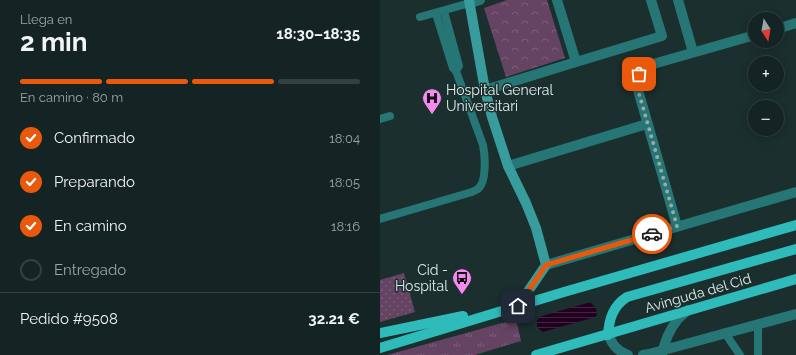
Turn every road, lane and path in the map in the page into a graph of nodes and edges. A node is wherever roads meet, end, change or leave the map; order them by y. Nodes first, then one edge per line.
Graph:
1 (557, 0) edge
2 (651, 0) edge
3 (678, 0) edge
4 (473, 1) edge
5 (441, 16) dead end
6 (420, 17) dead end
7 (796, 24) edge
8 (784, 27) edge
9 (748, 37) edge
10 (693, 52) junction
11 (576, 62) junction
12 (485, 90) junction
13 (390, 116) dead end
14 (380, 119) edge
15 (647, 124) junction
16 (508, 166) junction
17 (796, 192) edge
18 (380, 219) edge
19 (796, 225) edge
20 (677, 226) junction
21 (796, 249) edge
22 (546, 265) junction
23 (796, 279) edge
24 (518, 306) junction
25 (688, 310) junction
26 (796, 314) edge
27 (758, 324) junction
28 (380, 333) edge
29 (725, 333) junction
30 (608, 335) junction
31 (380, 348) edge
32 (663, 353) edge
33 (536, 355) edge
34 (628, 355) edge
35 (644, 355) edge
36 (740, 355) edge
37 (758, 355) edge

1 - 11 street
2 - 11 street
3 - 10 street
4 - 6 lane
4 - 12 street
5 - 18 lane
7 - 8 street
9 - 10 street
10 - 15 street
11 - 12 street
12 - 16 street
13 - 14 lane
15 - 16 street
15 - 20 street
16 - 22 street
17 - 20 street
19 - 24 main road
20 - 22 street
21 - 30 main road
22 - 24 street
23 - 25 main road, Avinguda del Cid
24 - 28 main road
24 - 31 main road
25 - 30 main road, Avinguda del Cid
25 - 32 street
26 - 27 street
27 - 29 street
27 - 37 lane
29 - 32 street
29 - 36 lane
30 - 33 main road, Avinguda del Cid
30 - 34 street
32 - 35 street

